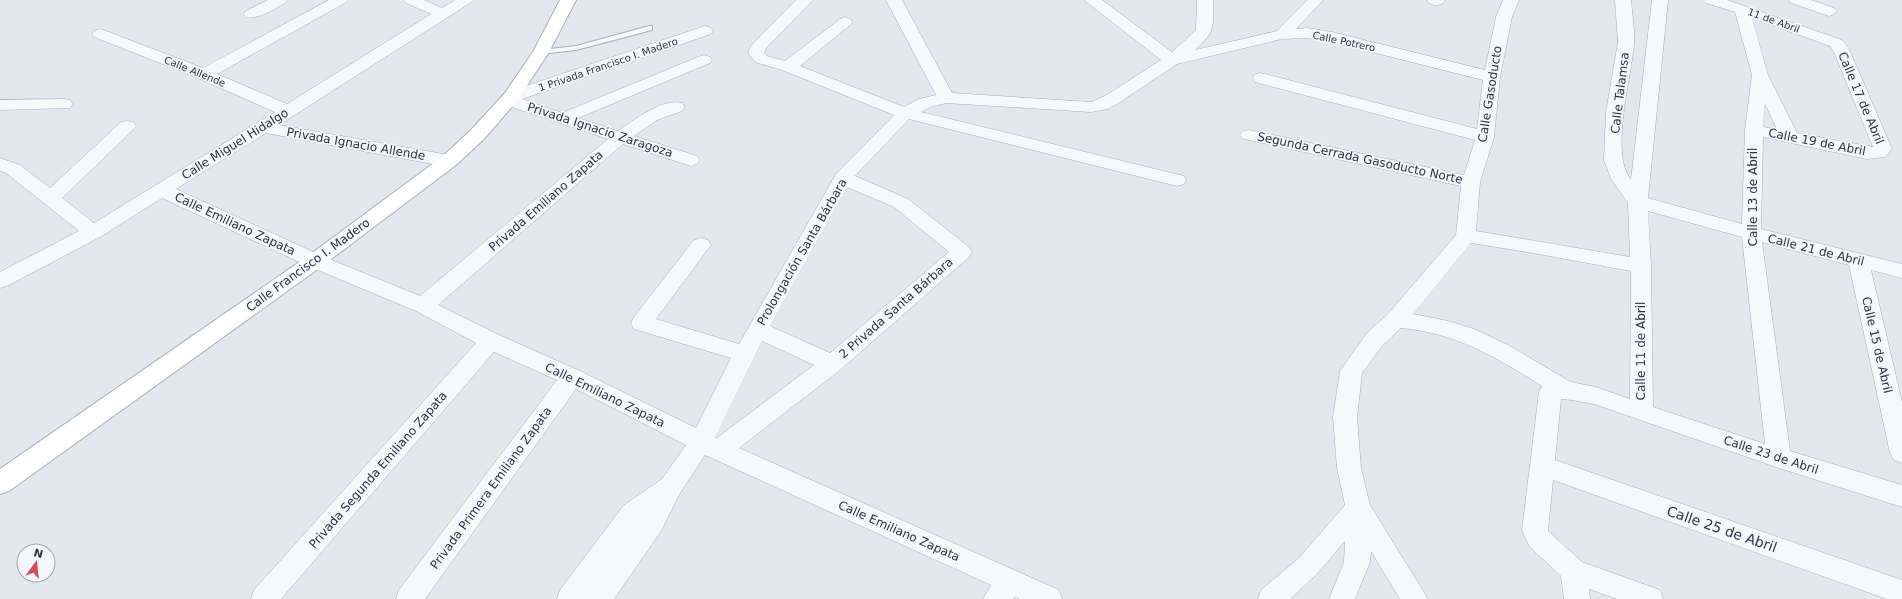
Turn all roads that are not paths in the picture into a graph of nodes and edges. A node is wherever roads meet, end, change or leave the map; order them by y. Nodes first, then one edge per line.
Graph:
1 (280, 0) edge
2 (340, 0) edge
3 (411, 0) edge
4 (465, 0) edge
5 (568, 0) edge
6 (805, 0) edge
7 (894, 0) edge
8 (1092, 0) edge
9 (1205, 0) edge
10 (1315, 0) edge
11 (1511, 0) edge
12 (1623, 0) edge
13 (1660, 0) edge
14 (1711, 0) edge
15 (1796, 0) edge
16 (1742, 9) junction
17 (1829, 11) dead end
18 (250, 14) dead end
19 (443, 14) junction
20 (845, 22) dead end
21 (649, 28) dead end
22 (705, 31) dead end
23 (100, 34) dead end
24 (1282, 34) junction
25 (1836, 44) joint
26 (542, 52) junction
27 (704, 60) dead end
28 (1172, 60) junction
29 (788, 67) junction
30 (204, 74) junction
31 (1760, 75) junction
32 (1492, 77) junction
33 (1261, 78) dead end
34 (946, 98) junction
35 (510, 99) junction
36 (64, 104) dead end
37 (0, 105) edge
38 (676, 107) dead end
39 (288, 111) junction
40 (905, 113) junction
41 (562, 119) junction
42 (127, 126) dead end
43 (263, 128) junction
44 (1754, 130) junction
45 (1249, 135) dead end
46 (1485, 137) junction
47 (620, 138) junction
48 (1790, 138) junction
49 (1879, 153) joint
50 (691, 160) dead end
51 (449, 161) junction
52 (0, 164) edge
53 (843, 178) junction
54 (1177, 180) dead end
55 (1471, 182) junction
56 (161, 190) junction
57 (50, 198) junction
58 (1638, 202) junction
59 (93, 232) junction
60 (1751, 233) junction
61 (1466, 236) junction
62 (701, 245) dead end
63 (1858, 260) junction
64 (315, 261) junction
65 (1641, 266) junction
66 (1902, 271) edge
67 (0, 281) edge
68 (423, 306) junction
69 (1396, 320) junction
70 (757, 329) junction
71 (491, 341) junction
72 (745, 354) junction
73 (832, 364) junction
74 (572, 377) junction
75 (1566, 390) junction
76 (1641, 412) junction
77 (710, 446) junction
78 (1902, 453) edge
79 (1779, 458) junction
80 (1543, 466) junction
81 (0, 483) edge
82 (671, 486) junction
83 (1902, 496) edge
84 (1358, 508) junction
85 (1573, 571) junction
86 (1003, 590) edge
87 (1902, 592) edge
88 (264, 599) edge
89 (409, 599) edge
90 (570, 599) edge
91 (598, 599) edge
92 (1049, 599) edge
93 (1271, 599) edge
94 (1342, 599) edge
95 (1415, 599) edge
96 (1577, 599) edge
97 (1650, 599) edge

1 - 18 street
2 - 30 street
3 - 19 street
4 - 19 street, Calle Miguel Hidalgo
5 - 26 street, Calle Francisco I. Madero
6 - 29 street
7 - 34 street
8 - 28 street
9 - 28 street, Prolongación Santa Bárbara
10 - 24 street
11 - 32 street, Calle Gasoducto
12 - 58 street, Calle Talamsa
13 - 58 street, Calle 11 de Abril
14 - 16 street, 11 de Abril
15 - 17 street
16 - 25 street, 11 de Abril
16 - 31 street, Calle 13 de Abril
19 - 39 street, Calle Miguel Hidalgo
20 - 29 street
21 - 26 lane
22 - 35 street, 1 Privada Francisco I. Madero
23 - 30 street, Calle Allende
24 - 28 street, Calle Potrero
24 - 32 street, Calle Potrero
25 - 49 street, Calle 17 de Abril
26 - 35 street, Calle Francisco I. Madero
27 - 41 street
28 - 34 street, Prolongación Santa Bárbara
29 - 40 street
30 - 39 street, Calle Allende
31 - 44 street, Calle 13 de Abril
31 - 48 street
32 - 46 street, Calle Gasoducto
33 - 46 street
34 - 40 street, Prolongación Santa Bárbara
35 - 41 street, Privada Ignacio Zaragoza
35 - 51 street, Calle Francisco I. Madero
36 - 37 street
38 - 47 street, Privada Emiliano Zapata
39 - 43 street, Calle Miguel Hidalgo
40 - 53 street, Prolongación Santa Bárbara
40 - 54 street
41 - 47 street, Privada Ignacio Zaragoza
42 - 57 street
43 - 51 street, Privada Ignacio Allende
43 - 56 street, Calle Miguel Hidalgo
44 - 48 street, Calle 19 de Abril
44 - 60 street, Calle 13 de Abril
45 - 55 street, Segunda Cerrada Gasoducto Norte
46 - 55 street, Calle Gasoducto
47 - 50 street, Privada Ignacio Zaragoza
47 - 68 street, Privada Emiliano Zapata
48 - 49 street, Calle 19 de Abril
51 - 64 street, Calle Francisco I. Madero
52 - 57 street
53 - 70 street, Prolongación Santa Bárbara
53 - 73 street, 2 Privada Santa Bárbara
55 - 61 street, Calle Gasoducto
56 - 59 street, Calle Miguel Hidalgo
56 - 64 street, Calle Emiliano Zapata
57 - 59 street
58 - 60 street, Calle 21 de Abril
58 - 65 street, Calle 11 de Abril
59 - 67 street, Calle Miguel Hidalgo
60 - 63 street, Calle 21 de Abril
60 - 79 street, Calle 13 de Abril
61 - 65 street
61 - 69 street
62 - 72 street
63 - 66 street, Calle 21 de Abril
63 - 78 street, Calle 15 de Abril
64 - 68 street, Calle Emiliano Zapata
64 - 81 street, Calle Francisco I. Madero
65 - 76 street, Calle 11 de Abril
68 - 71 street, Calle Emiliano Zapata
69 - 75 street
69 - 84 street
70 - 72 street, Prolongación Santa Bárbara
70 - 73 street
71 - 74 street, Calle Emiliano Zapata
71 - 88 street, Privada Segunda Emiliano Zapata
72 - 77 street, Prolongación Santa Bárbara
73 - 77 street, 2 Privada Santa Bárbara
74 - 77 street, Calle Emiliano Zapata
74 - 89 street, Privada Primera Emiliano Zapata
75 - 76 street, Calle 11 de Abril
75 - 80 street, Calle 11 de Abril
76 - 79 street, Calle 23 de Abril
77 - 82 street, Prolongación Santa Bárbara
77 - 86 street, Calle Emiliano Zapata
79 - 83 street, Calle 23 de Abril
80 - 85 street, Calle 11 de Abril
80 - 87 street, Calle 25 de Abril
82 - 90 street, Prolongación Santa Bárbara
82 - 91 street, Prolongación Santa Bárbara
84 - 93 street
84 - 94 street
84 - 95 street
85 - 96 street
85 - 97 street
86 - 92 street, Calle Emiliano Zapata

